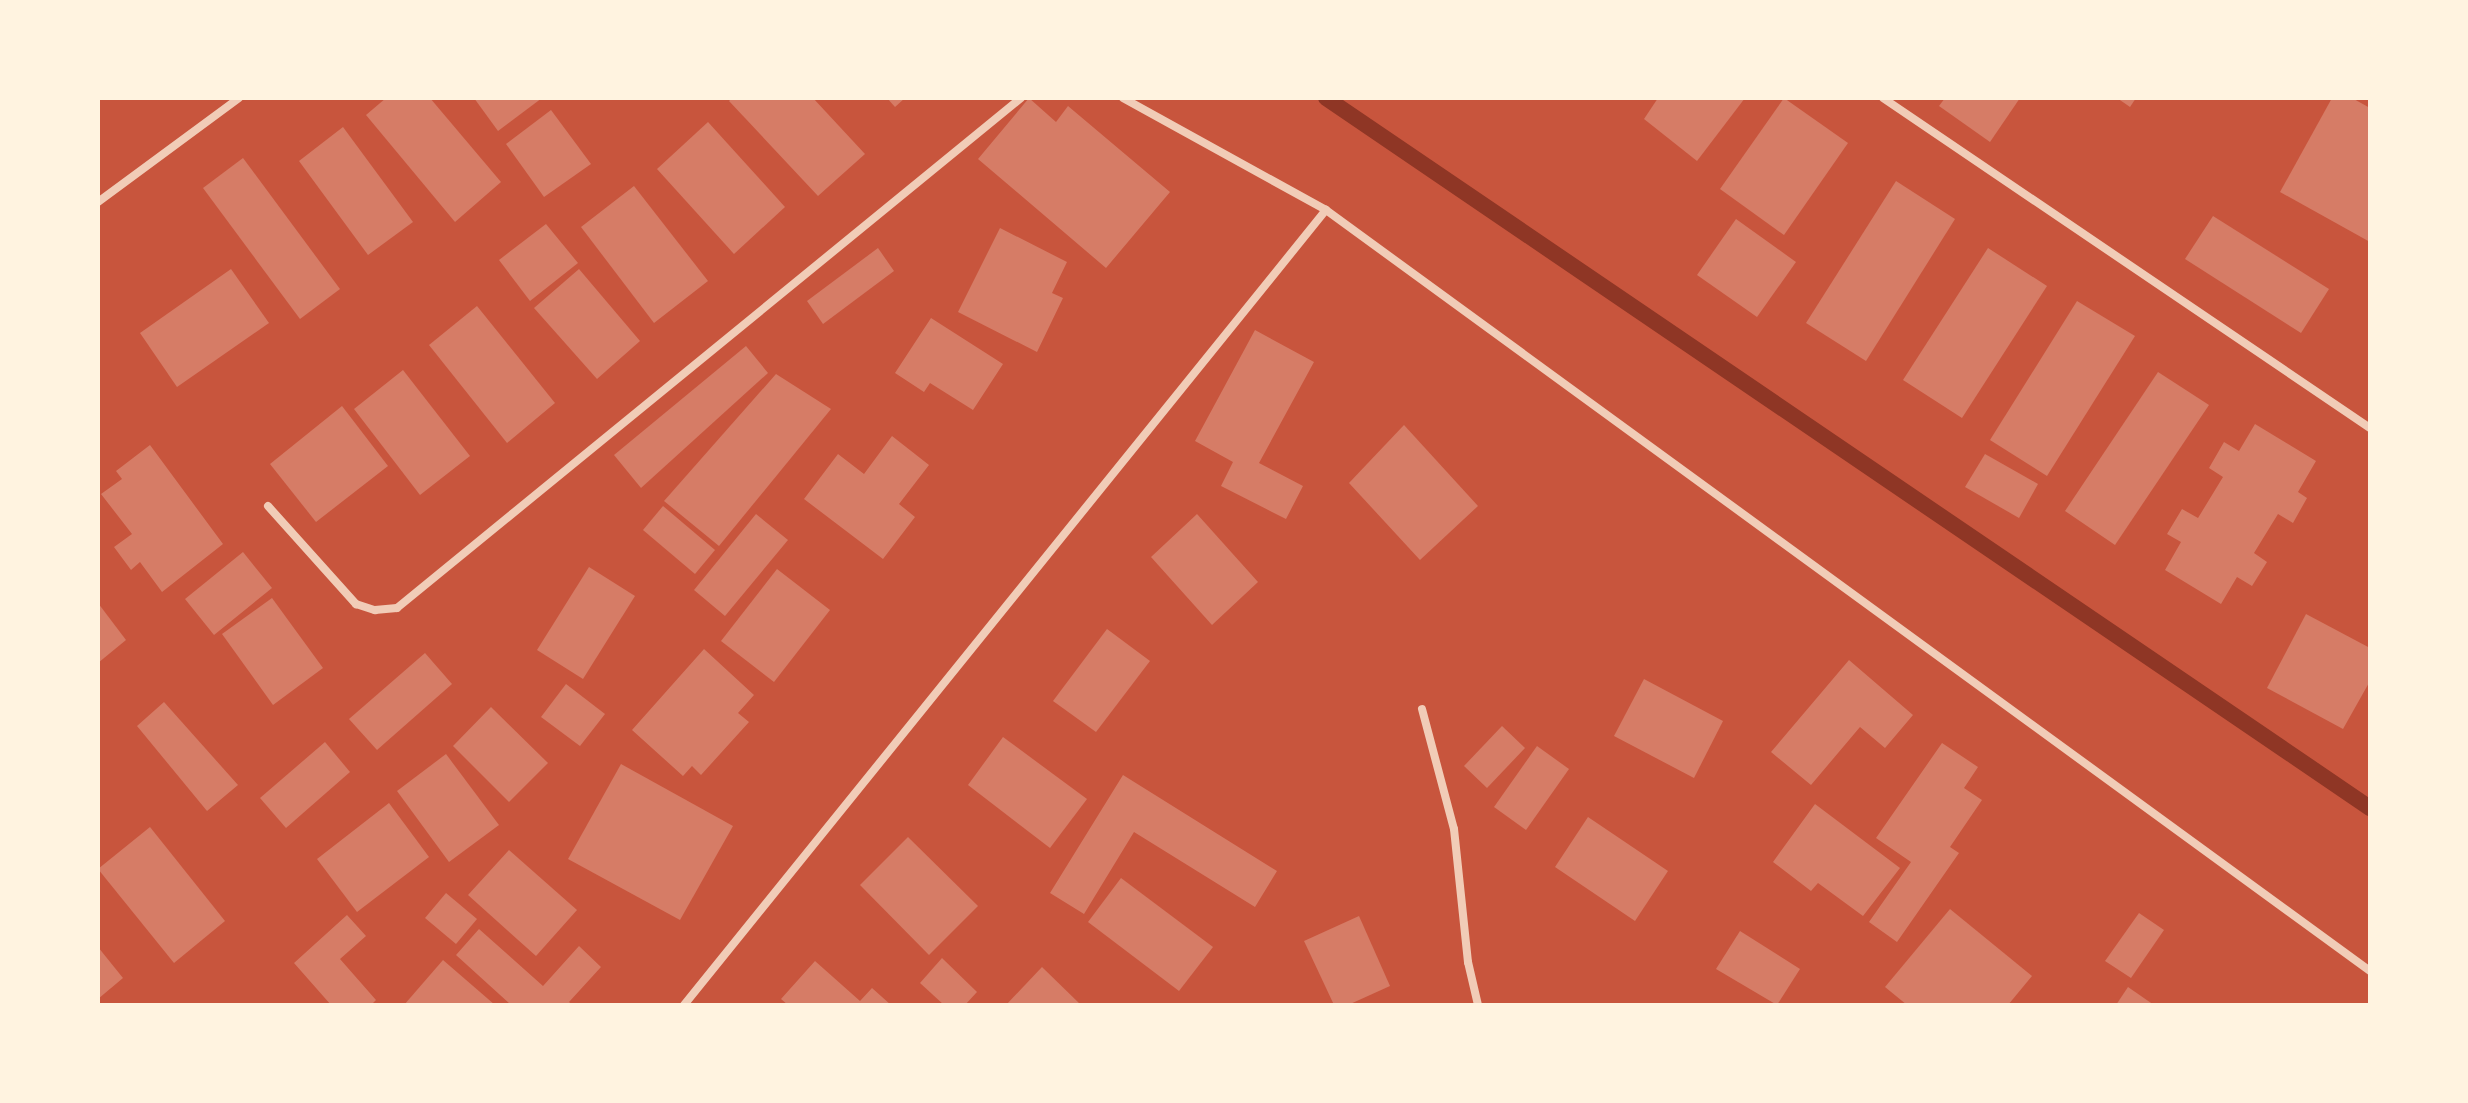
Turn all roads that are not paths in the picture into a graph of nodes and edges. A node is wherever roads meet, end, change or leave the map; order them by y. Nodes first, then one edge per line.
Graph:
1 (239, 98) edge
2 (1021, 98) edge
3 (1123, 98) edge
4 (1883, 98) edge
5 (98, 202) edge
6 (1326, 210) junction
7 (2370, 428) edge
8 (268, 506) dead end
9 (1422, 709) dead end
10 (2370, 971) edge
11 (684, 1005) edge
12 (1478, 1005) edge

1 - 5 street
2 - 8 street
3 - 6 street
4 - 7 street
6 - 10 street
6 - 11 street
9 - 12 street

